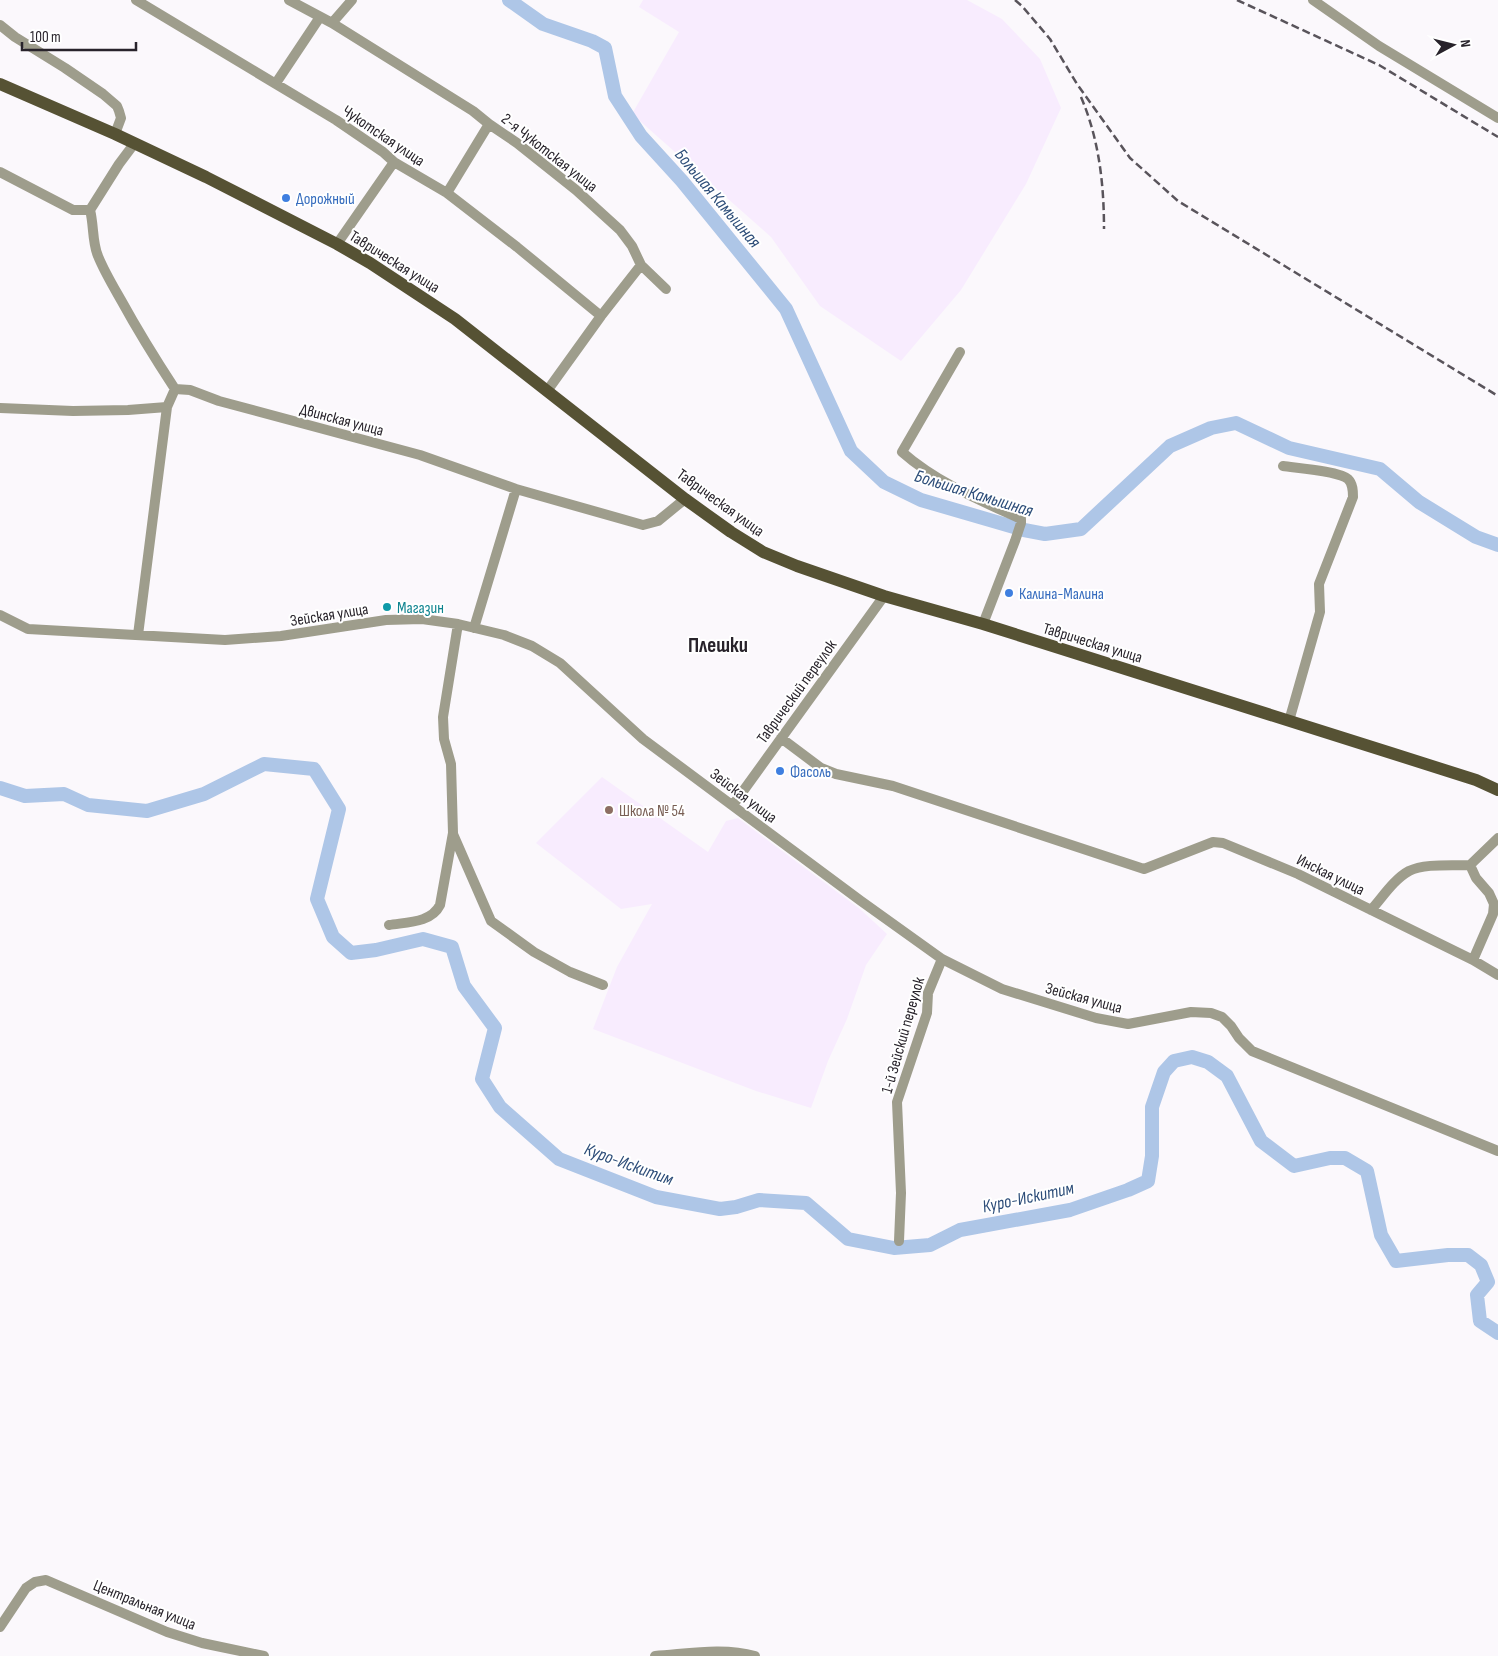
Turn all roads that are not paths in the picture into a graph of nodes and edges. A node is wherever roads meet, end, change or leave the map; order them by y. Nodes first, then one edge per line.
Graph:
1 (136, 0) edge
2 (289, 0) edge
3 (352, 0) edge
4 (1313, 0) edge
5 (320, 17) junction
6 (332, 23) junction
7 (0, 25) edge
8 (276, 83) junction
9 (0, 84) edge
10 (1498, 118) edge
11 (490, 124) junction
12 (114, 134) junction
13 (134, 144) junction
14 (394, 162) junction
15 (0, 172) edge
16 (446, 193) junction
17 (90, 210) junction
18 (337, 244) junction
19 (641, 265) junction
20 (666, 289) dead end
21 (601, 316) junction
22 (960, 352) dead end
23 (175, 389) junction
24 (547, 391) junction
25 (167, 407) junction
26 (0, 408) edge
27 (1283, 466) dead end
28 (516, 489) junction
29 (685, 498) junction
30 (884, 596) junction
31 (0, 615) edge
32 (458, 624) junction
33 (984, 624) junction
34 (474, 628) junction
35 (138, 636) junction
36 (1289, 721) junction
37 (781, 738) junction
38 (1498, 790) edge
39 (733, 805) junction
40 (453, 833) junction
41 (1498, 838) edge
42 (1470, 865) junction
43 (1371, 910) junction
44 (389, 925) dead end
45 (942, 959) junction
46 (1472, 960) junction
47 (1498, 975) edge
48 (603, 985) dead end
49 (1498, 1151) edge
50 (899, 1241) dead end
51 (0, 1627) edge
52 (264, 1656) edge
53 (655, 1656) edge
54 (755, 1656) edge

1 - 8 street, Чукотская улица
2 - 5 street, 2-я Чукотская улица
3 - 6 street
4 - 10 street
5 - 6 street, 2-я Чукотская улица
5 - 8 street
6 - 11 street, 2-я Чукотская улица
7 - 12 street
8 - 14 street, Чукотская улица
9 - 12 main road, Таврическая улица
11 - 16 street
11 - 19 street, 2-я Чукотская улица
12 - 13 main road, Таврическая улица
13 - 17 street
13 - 18 main road, Таврическая улица
14 - 16 street, Чукотская улица
14 - 18 street
15 - 17 street
16 - 21 street, Чукотская улица
17 - 23 street
18 - 24 main road, Таврическая улица
19 - 20 street, 2-я Чукотская улица
19 - 21 street
21 - 24 street
22 - 33 street
23 - 25 street
23 - 28 street, Двинская улица
24 - 29 main road, Таврическая улица
25 - 26 street
25 - 35 street
27 - 36 street
28 - 29 street, Двинская улица
28 - 34 street
29 - 30 main road, Таврическая улица
30 - 33 main road, Таврическая улица
30 - 37 street, Таврический переулок
31 - 35 street, Зейская улица
32 - 34 street, Зейская улица
32 - 35 street, Зейская улица
32 - 40 street
33 - 36 main road, Таврическая улица
34 - 39 street, Зейская улица
36 - 38 main road, Таврическая улица
37 - 39 street, Таврический переулок
37 - 43 street, Инская улица
39 - 45 street, Зейская улица
40 - 44 street
40 - 48 street
41 - 42 street
42 - 43 street
42 - 46 street
43 - 46 street, Инская улица
45 - 49 street, Зейская улица
45 - 50 street, 1-й Зейский переулок
46 - 47 street, Инская улица
51 - 52 street, Центральная улица
53 - 54 street

